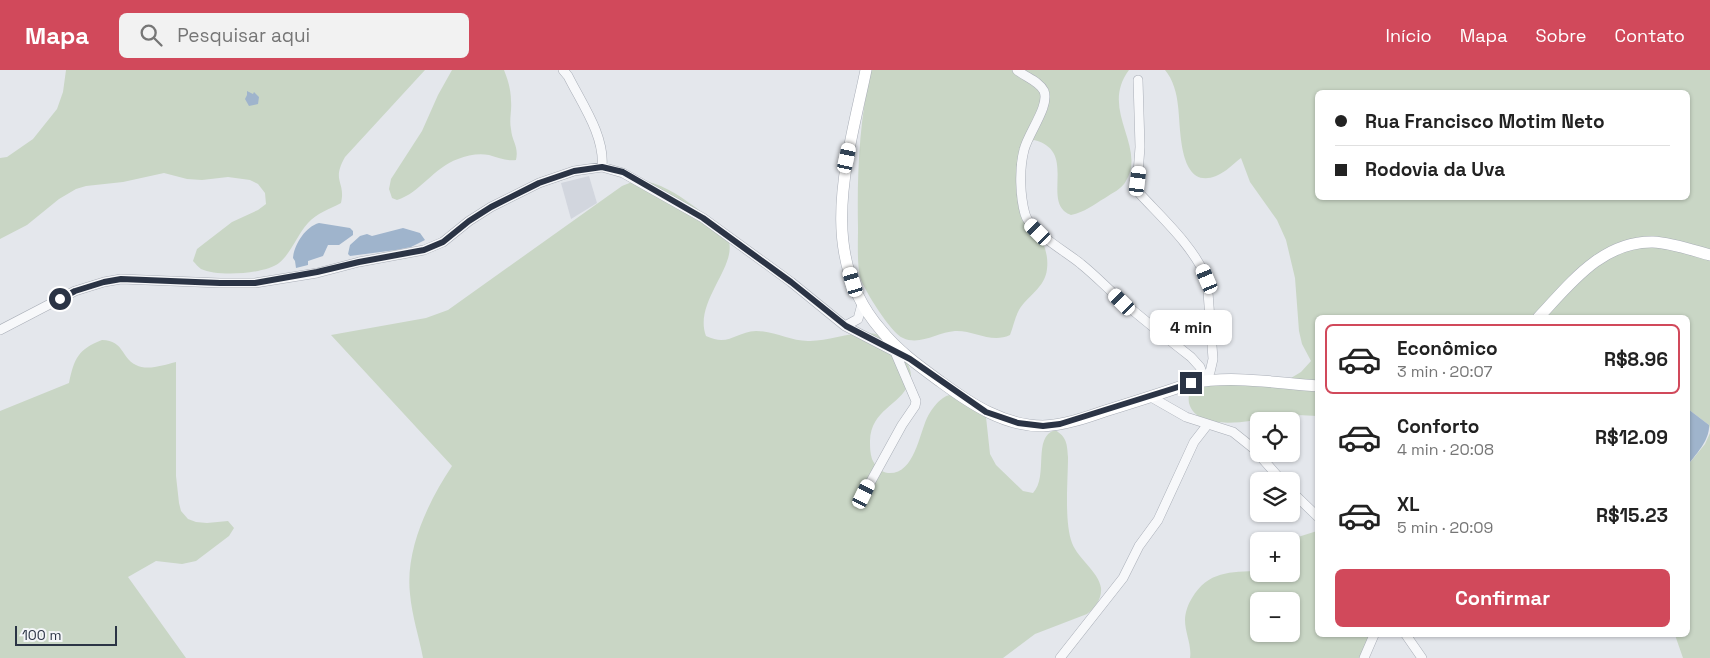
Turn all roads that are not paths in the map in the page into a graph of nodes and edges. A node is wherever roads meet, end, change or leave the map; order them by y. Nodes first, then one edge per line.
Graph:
1 (562, 70) edge
2 (866, 70) edge
3 (1018, 70) edge
4 (1138, 80) dead end
5 (602, 167) junction
6 (1710, 255) edge
7 (862, 304) junction
8 (1541, 315) edge
9 (846, 326) junction
10 (0, 330) edge
11 (895, 352) junction
12 (910, 359) junction
13 (1205, 381) junction
14 (1315, 386) edge
15 (1151, 397) junction
16 (1208, 424) junction
17 (1274, 472) edge
18 (1300, 500) edge
19 (859, 503) dead end
20 (1315, 514) edge
21 (1373, 637) edge
22 (1407, 637) edge
23 (1060, 658) edge
24 (1364, 658) edge
25 (1422, 658) edge

1 - 5 street
2 - 7 street
3 - 13 street
4 - 13 street
5 - 9 street
5 - 10 street
6 - 8 street
7 - 9 street
7 - 12 street
9 - 11 street
11 - 12 street
11 - 19 street
12 - 15 street
13 - 14 street
13 - 15 street
15 - 16 street
16 - 17 street
16 - 23 street
18 - 20 street
21 - 24 street
22 - 25 street

